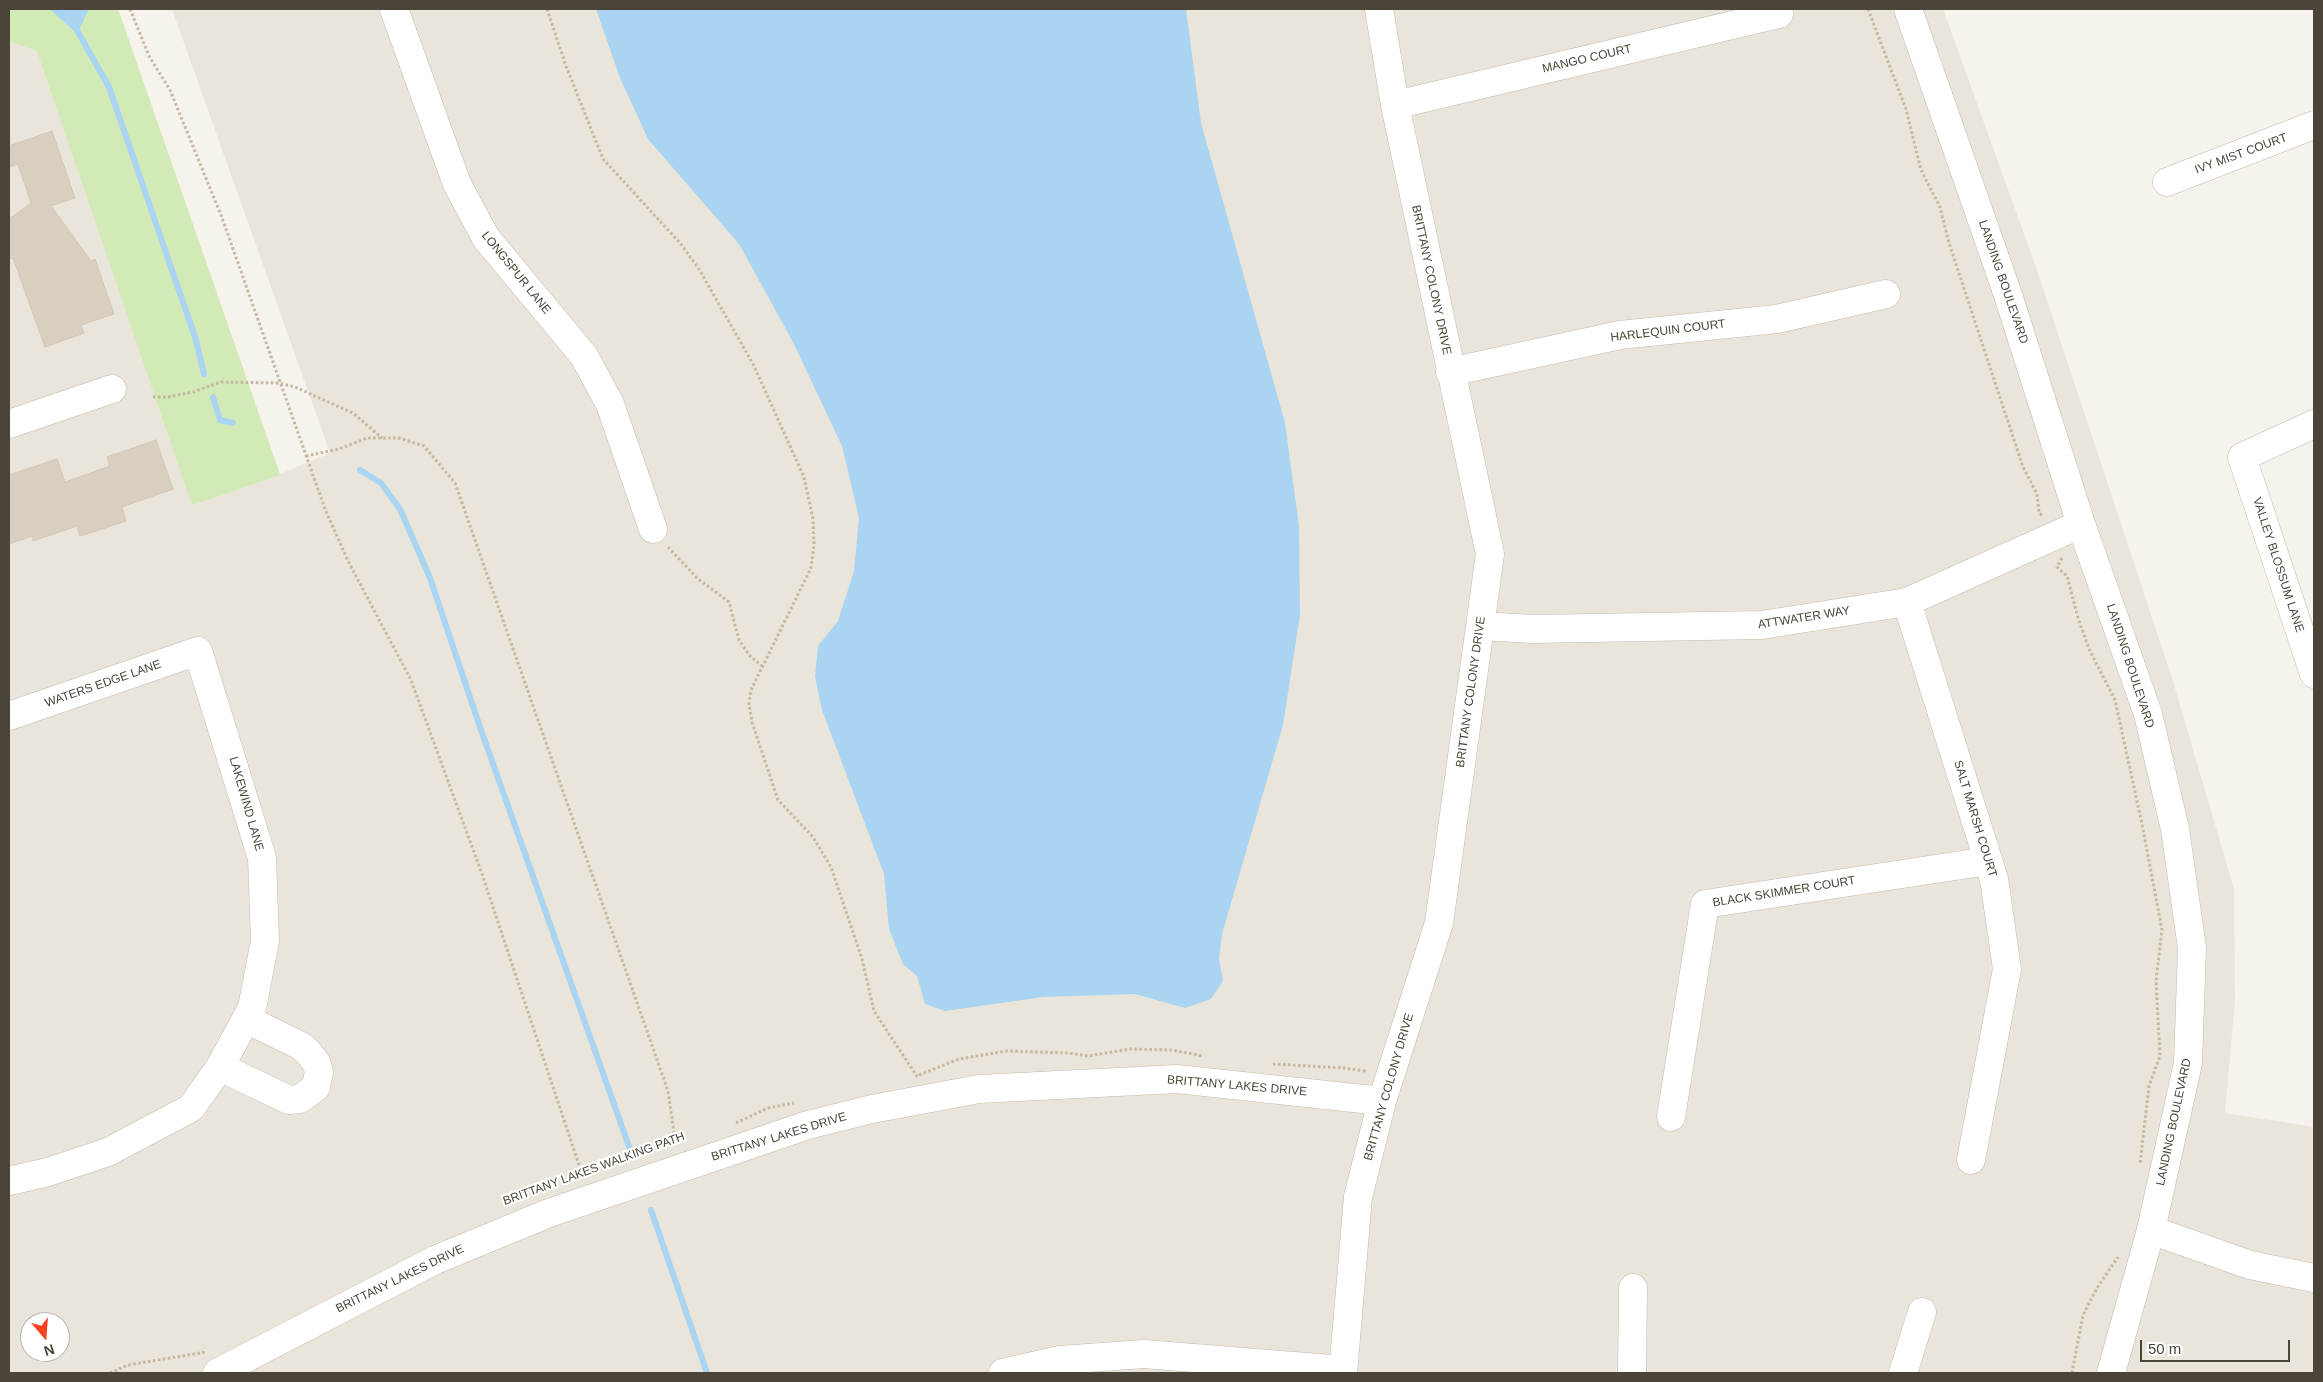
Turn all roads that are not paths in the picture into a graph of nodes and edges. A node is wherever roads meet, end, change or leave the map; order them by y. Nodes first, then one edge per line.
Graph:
1 (394, 9) edge
2 (1379, 9) edge
3 (1908, 9) edge
4 (1779, 14) dead end
5 (1396, 105) junction
6 (2314, 125) edge
7 (2167, 182) dead end
8 (1886, 294) dead end
9 (1450, 372) junction
10 (112, 389) dead end
11 (9, 424) edge
12 (2314, 424) edge
13 (2081, 524) junction
14 (653, 529) road end
15 (1907, 602) junction
16 (1480, 626) junction
17 (198, 651) joint
18 (2314, 674) edge
19 (9, 716) edge
20 (1988, 861) junction
21 (246, 1019) junction
22 (220, 1067) junction
23 (1372, 1100) junction
24 (1671, 1117) dead end
25 (1971, 1160) dead end
26 (9, 1181) edge
27 (2151, 1230) junction
28 (2314, 1278) edge
29 (1633, 1288) dead end
30 (1922, 1312) dead end
31 (213, 1362) edge
32 (1343, 1372) edge
33 (1003, 1373) edge
34 (1632, 1373) edge
35 (1903, 1373) edge
36 (2111, 1373) edge

1 - 14 street, LONGSPUR LANE
2 - 5 street, BRITTANY COLONY DRIVE
3 - 13 street, LANDING BOULEVARD
4 - 5 street, MANGO COURT
5 - 9 street, BRITTANY COLONY DRIVE
6 - 7 street, IVY MIST COURT
8 - 9 street, HARLEQUIN COURT
9 - 16 street, BRITTANY COLONY DRIVE
10 - 11 street
12 - 18 street, VALLEY BLOSSUM LANE
13 - 15 street, ATTWATER WAY
13 - 27 street, LANDING BOULEVARD
15 - 16 street, ATTWATER WAY
15 - 20 street, SALT MARSH COURT
16 - 23 street, BRITTANY COLONY DRIVE
17 - 19 street, WATERS EDGE LANE
17 - 21 street, LAKEWIND LANE
20 - 24 street, BLACK SKIMMER COURT
20 - 25 street, SALT MARSH COURT
21 - 22 street, LAKEWIND LANE
21 - 22 street
22 - 26 street, LAKEWIND LANE
23 - 31 street, BRITTANY LAKES DRIVE
23 - 32 street, BRITTANY COLONY DRIVE
27 - 28 street
27 - 36 street, LANDING BOULEVARD
29 - 34 street
30 - 35 street
32 - 33 street

